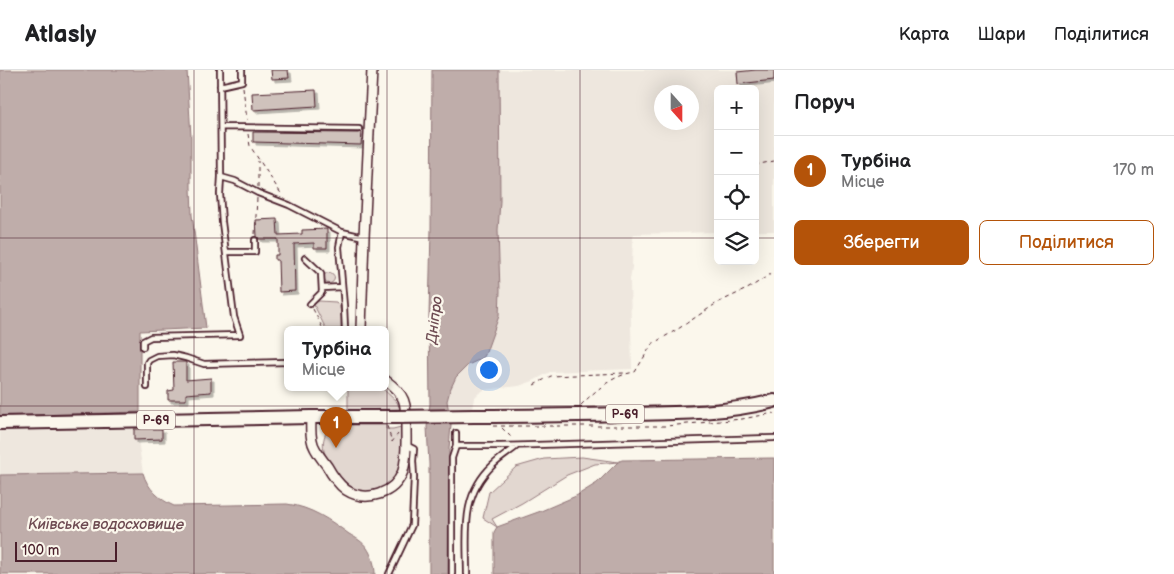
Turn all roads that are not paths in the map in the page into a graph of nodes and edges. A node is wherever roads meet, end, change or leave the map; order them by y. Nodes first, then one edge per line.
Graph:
1 (220, 70) edge
2 (242, 70) edge
3 (372, 70) edge
4 (220, 86) junction
5 (221, 127) junction
6 (359, 129) dead end
7 (222, 177) junction
8 (342, 232) junction
9 (364, 237) junction
10 (255, 240) road end
11 (226, 252) junction
12 (305, 258) dead end
13 (342, 287) junction
14 (322, 288) junction
15 (310, 304) road end
16 (345, 326) edge
17 (361, 326) edge
18 (143, 347) dead end
19 (284, 362) edge
20 (389, 383) edge
21 (147, 387) dead end
22 (774, 401) edge
23 (311, 417) junction
24 (0, 423) edge
25 (456, 433) dead end
26 (774, 438) edge
27 (406, 445) junction
28 (456, 446) junction
29 (518, 446) junction
30 (389, 574) edge
31 (452, 574) edge
32 (467, 574) edge

1 - 4 lane
2 - 4 lane
3 - 9 street
4 - 5 lane
5 - 6 lane
5 - 7 lane
7 - 8 lane
7 - 11 lane
8 - 9 lane
8 - 13 lane
9 - 17 street
10 - 11 lane
11 - 18 lane
12 - 14 lane
13 - 14 lane
13 - 16 lane
14 - 15 lane
19 - 21 lane
20 - 27 street
22 - 23 main road, Р-69, bridge
23 - 24 main road, Р-69
23 - 27 street
25 - 28 lane
26 - 29 lane
27 - 30 lane
28 - 29 lane
28 - 31 lane
29 - 32 lane

